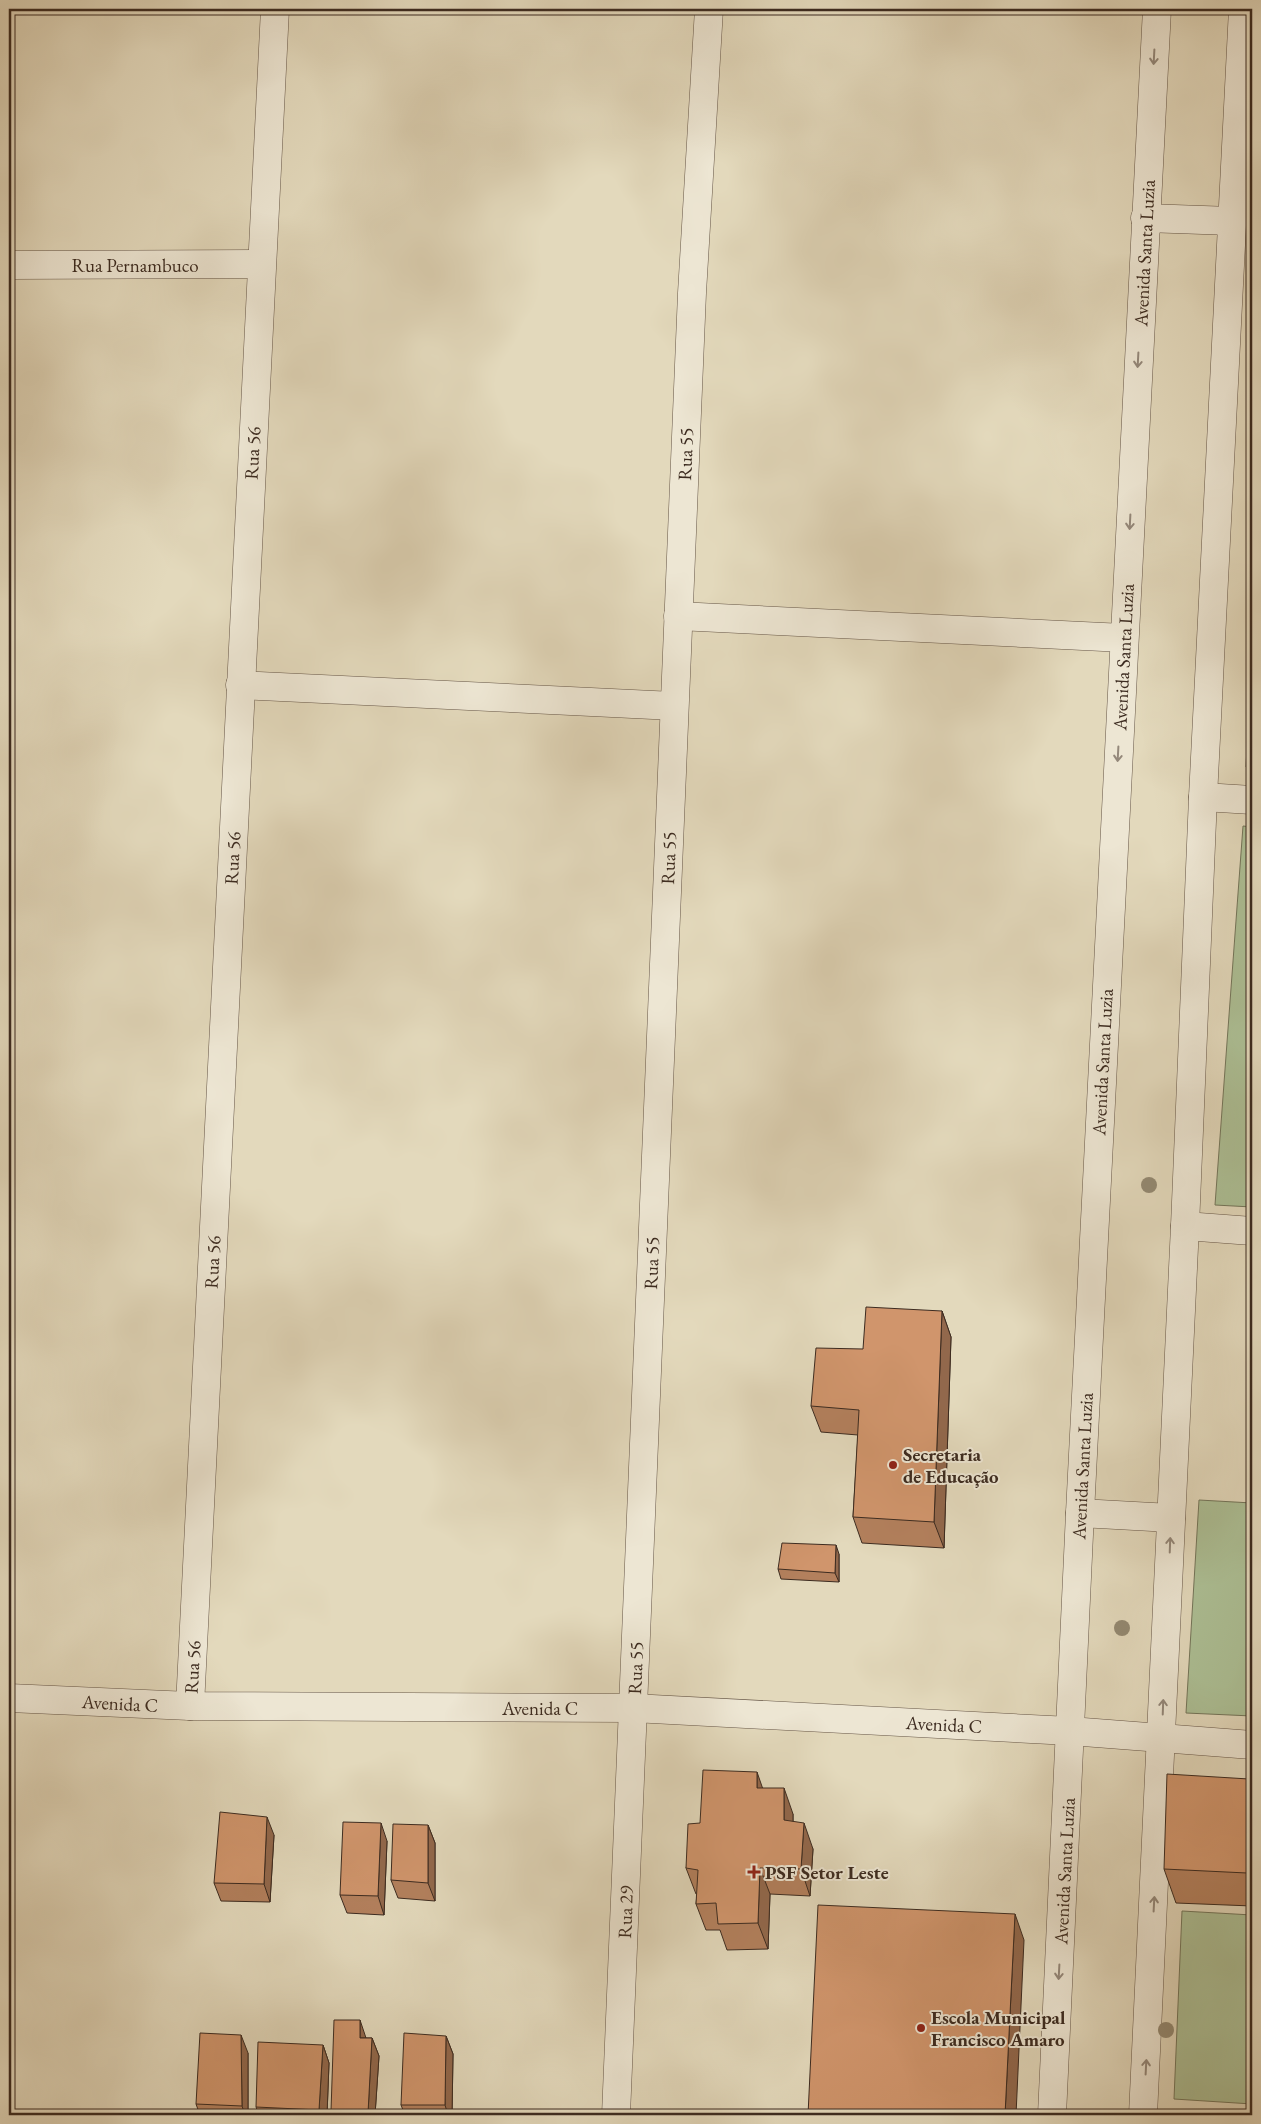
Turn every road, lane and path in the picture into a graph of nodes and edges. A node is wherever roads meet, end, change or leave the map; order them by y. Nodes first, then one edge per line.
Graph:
1 (274, 9) edge
2 (709, 9) edge
3 (1156, 9) edge
4 (1243, 9) edge
5 (1145, 218) junction
6 (1232, 221) junction
7 (261, 264) junction
8 (9, 265) edge
9 (678, 616) junction
10 (1124, 638) junction
11 (240, 685) junction
12 (674, 706) junction
13 (1203, 797) junction
14 (1252, 800) edge
15 (1185, 1226) junction
16 (1252, 1231) edge
17 (1080, 1513) junction
18 (1171, 1518) junction
19 (9, 1698) edge
20 (190, 1706) junction
21 (633, 1708) junction
22 (1070, 1731) junction
23 (1162, 1737) junction
24 (1252, 1745) edge
25 (616, 2115) edge
26 (1052, 2115) edge
27 (1143, 2115) edge

1 - 7 street, Rua 56
2 - 9 street, Rua 55
3 -> 5 street, Avenida Santa Luzia
4 - 6 street
5 - 6 street
5 -> 10 street, Avenida Santa Luzia
6 - 13 street
7 - 8 street, Rua Pernambuco
7 - 11 street, Rua 56
9 - 10 street
9 - 12 street, Rua 55
10 -> 17 street, Avenida Santa Luzia
11 - 12 street
11 - 20 street, Rua 56
12 - 21 street, Rua 55
13 - 14 street
13 - 15 street
15 - 16 street
15 - 18 street
17 - 18 street
17 - 22 street, Avenida Santa Luzia
23 -> 18 street
19 - 20 street, Avenida C
20 - 21 street, Avenida C
21 - 22 street, Avenida C
21 - 25 street, Rua 29
22 - 23 street, Avenida C
22 -> 26 street, Avenida Santa Luzia
23 - 24 street
27 -> 23 street

